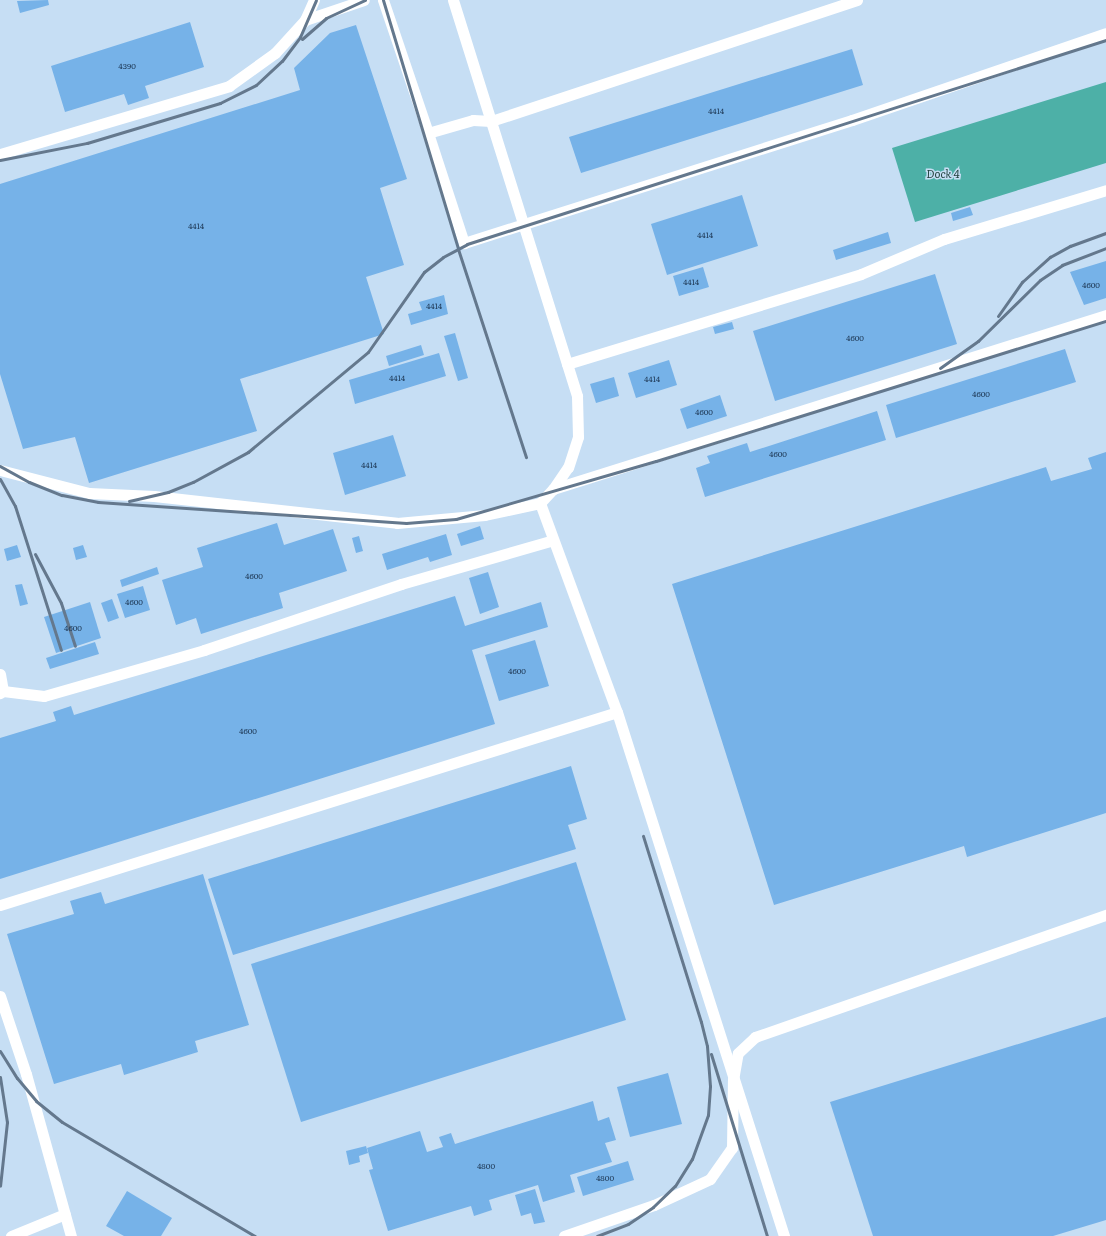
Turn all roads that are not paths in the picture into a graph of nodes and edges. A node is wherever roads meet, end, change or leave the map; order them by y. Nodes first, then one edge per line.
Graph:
1 (314, 0) edge
2 (364, 0) edge
3 (383, 0) edge
4 (453, 0) edge
5 (857, 0) edge
6 (305, 20) junction
7 (1106, 33) edge
8 (491, 121) junction
9 (428, 133) junction
10 (0, 154) edge
11 (1106, 190) edge
12 (522, 222) junction
13 (1106, 315) edge
14 (567, 364) junction
15 (0, 470) edge
16 (553, 489) junction
17 (540, 503) junction
18 (553, 540) junction
19 (0, 674) edge
20 (2, 692) edge
21 (617, 712) junction
22 (0, 905) edge
23 (1106, 915) edge
24 (0, 996) edge
25 (733, 1080) junction
26 (65, 1214) junction
27 (11, 1236) edge
28 (71, 1236) edge
29 (564, 1236) edge
30 (784, 1236) edge

1 - 6 lane
2 - 6 lane
3 - 9 lane
4 - 8 lane
5 - 8 lane
6 - 10 lane
7 - 12 lane
8 - 9 lane
8 - 12 lane
9 - 12 lane
11 - 14 lane
12 - 14 lane
13 - 16 lane
14 - 16 lane
15 - 17 lane
16 - 17 lane
17 - 18 lane
18 - 20 lane
18 - 21 lane
19 - 20 lane
21 - 22 lane
21 - 25 lane
23 - 25 lane
24 - 26 lane
25 - 29 lane
25 - 30 lane
26 - 27 lane
26 - 28 lane

